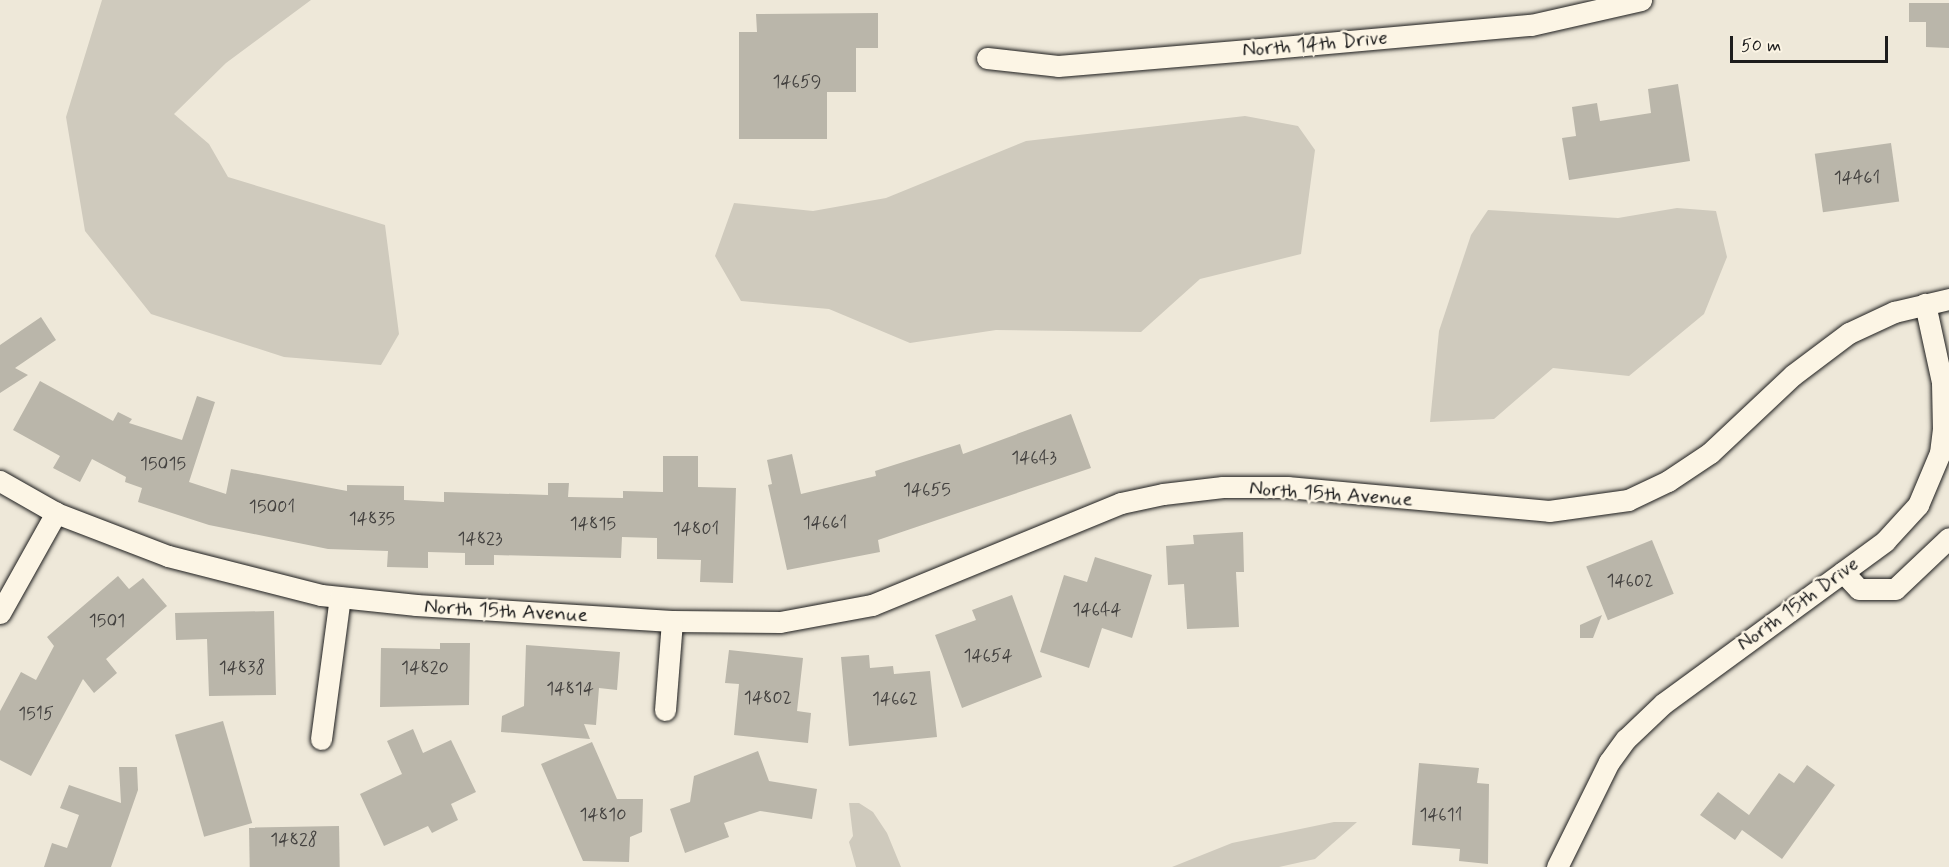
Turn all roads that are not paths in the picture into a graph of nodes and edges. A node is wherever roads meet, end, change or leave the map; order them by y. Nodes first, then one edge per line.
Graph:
1 (1641, 0) edge
2 (987, 58) dead end
3 (1949, 298) edge
4 (1925, 304) junction
5 (0, 481) edge
6 (56, 513) junction
7 (1949, 538) edge
8 (1843, 572) junction
9 (340, 597) junction
10 (0, 613) edge
11 (672, 621) junction
12 (665, 710) dead end
13 (321, 739) dead end
14 (1557, 867) edge

1 - 2 street, North 14th Drive
3 - 4 street, North 15th Avenue
4 - 8 street, North 15th Drive
4 - 11 street, North 15th Avenue
5 - 6 street, North 15th Avenue
6 - 9 street, North 15th Avenue
6 - 10 street
7 - 8 street
8 - 14 street, North 15th Drive
9 - 11 street, North 15th Avenue
9 - 13 street
11 - 12 street

